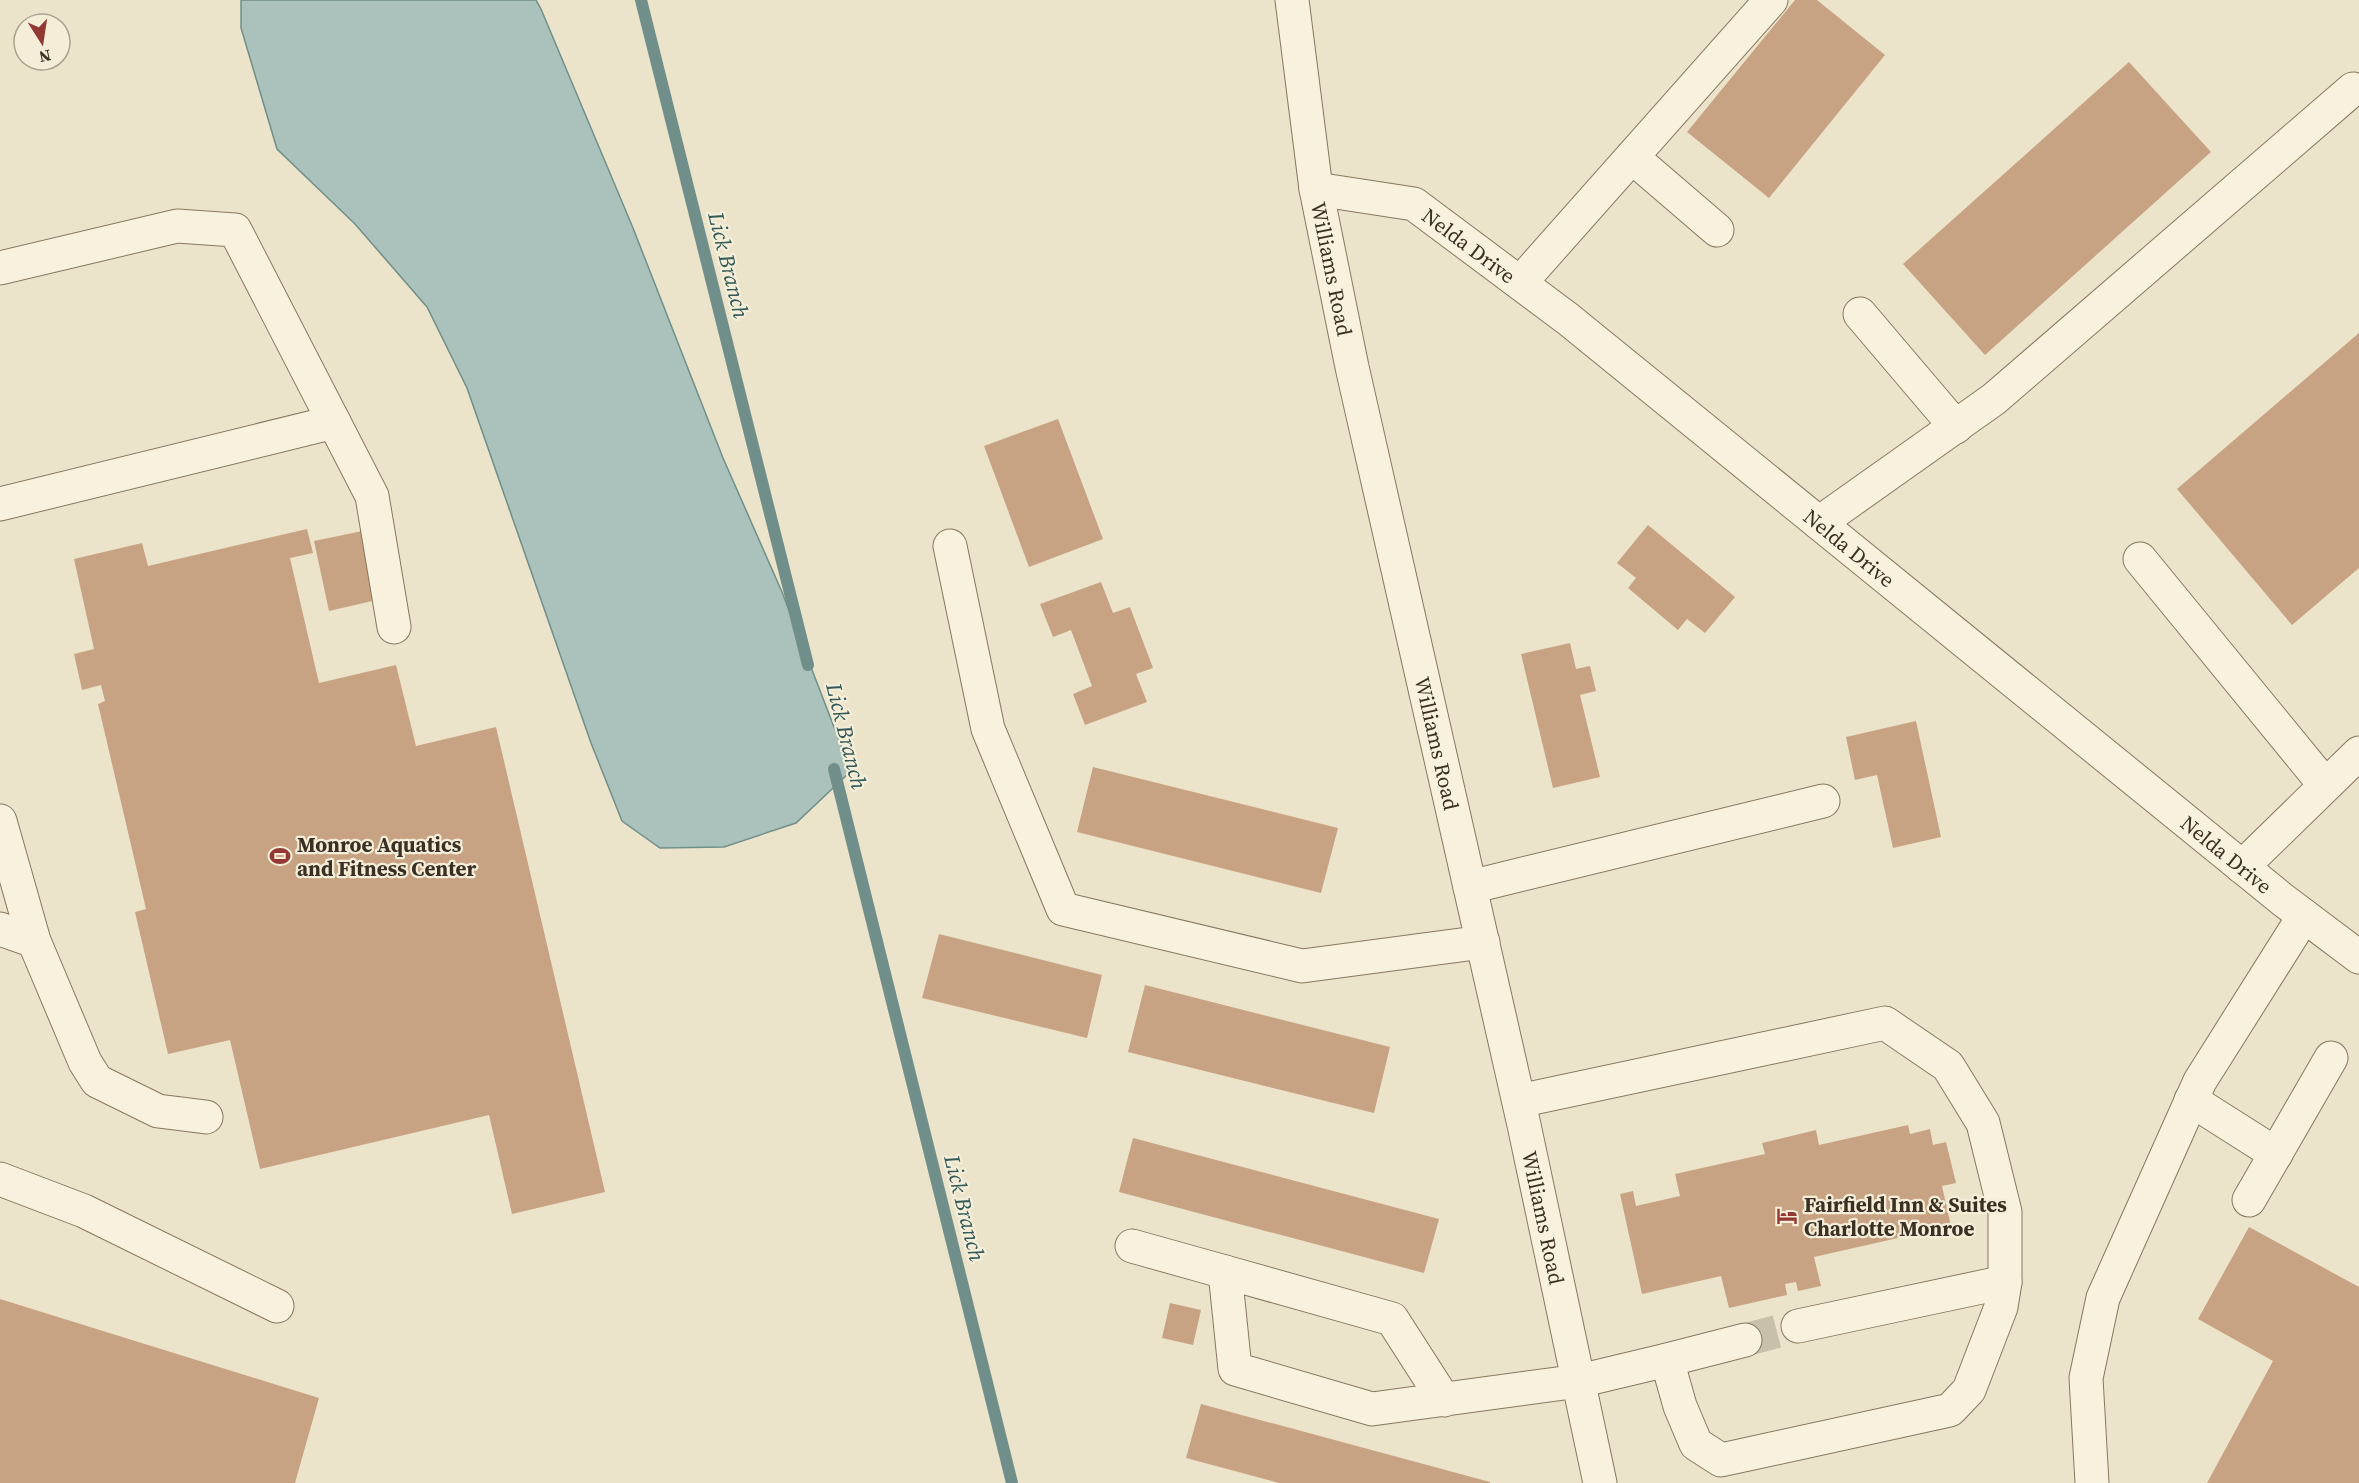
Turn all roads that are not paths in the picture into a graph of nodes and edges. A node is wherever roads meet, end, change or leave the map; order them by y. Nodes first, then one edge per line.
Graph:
1 (1292, 0) edge
2 (1771, 0) edge
3 (2353, 89) dead end
4 (1632, 157) junction
5 (1316, 189) junction
6 (1717, 230) dead end
7 (0, 268) edge
8 (1520, 283) junction
9 (1860, 314) dead end
10 (334, 422) junction
11 (1956, 427) junction
12 (0, 504) edge
13 (1819, 524) junction
14 (950, 546) dead end
15 (2140, 559) dead end
16 (393, 627) dead end
17 (2359, 753) edge
18 (2325, 785) junction
19 (1823, 801) dead end
20 (0, 821) edge
21 (2242, 867) junction
22 (1470, 887) junction
23 (2304, 916) junction
24 (0, 929) edge
25 (34, 941) junction
26 (1483, 942) junction
27 (2359, 957) edge
28 (2331, 1058) dead end
29 (2191, 1100) junction
30 (1519, 1101) junction
31 (206, 1117) dead end
32 (2276, 1154) junction
33 (0, 1179) edge
34 (2249, 1200) dead end
35 (1132, 1246) dead end
36 (1225, 1272) junction
37 (2005, 1282) junction
38 (277, 1306) dead end
39 (1798, 1326) tunnel mouth
40 (1744, 1340) tunnel mouth
41 (1668, 1360) junction
42 (1579, 1381) junction
43 (1444, 1400) junction
44 (1600, 1483) edge
45 (2092, 1483) edge

1 - 5 street, Williams Road
2 - 4 street
3 - 11 street
4 - 6 street
4 - 8 street
5 - 8 street, Nelda Drive
5 - 22 street, Williams Road
7 - 10 street
8 - 13 street, Nelda Drive
9 - 11 street
10 - 12 street
10 - 16 street
11 - 13 street
13 - 21 street, Nelda Drive
14 - 26 street
15 - 18 street
17 - 18 street
18 - 21 street
19 - 22 street
20 - 25 street
21 - 23 street, Nelda Drive
22 - 26 street, Williams Road
23 - 27 street, Nelda Drive
23 - 29 street
24 - 25 street
25 - 31 street
26 - 30 street, Williams Road
28 - 32 street
29 - 32 street
29 - 45 street
30 - 37 street
30 - 42 street, Williams Road
32 - 34 street
33 - 38 street
35 - 36 street
36 - 43 street
36 - 43 street
37 - 39 street
37 - 41 street
40 - 41 street
41 - 42 street
42 - 43 street
42 - 44 street, Williams Road

